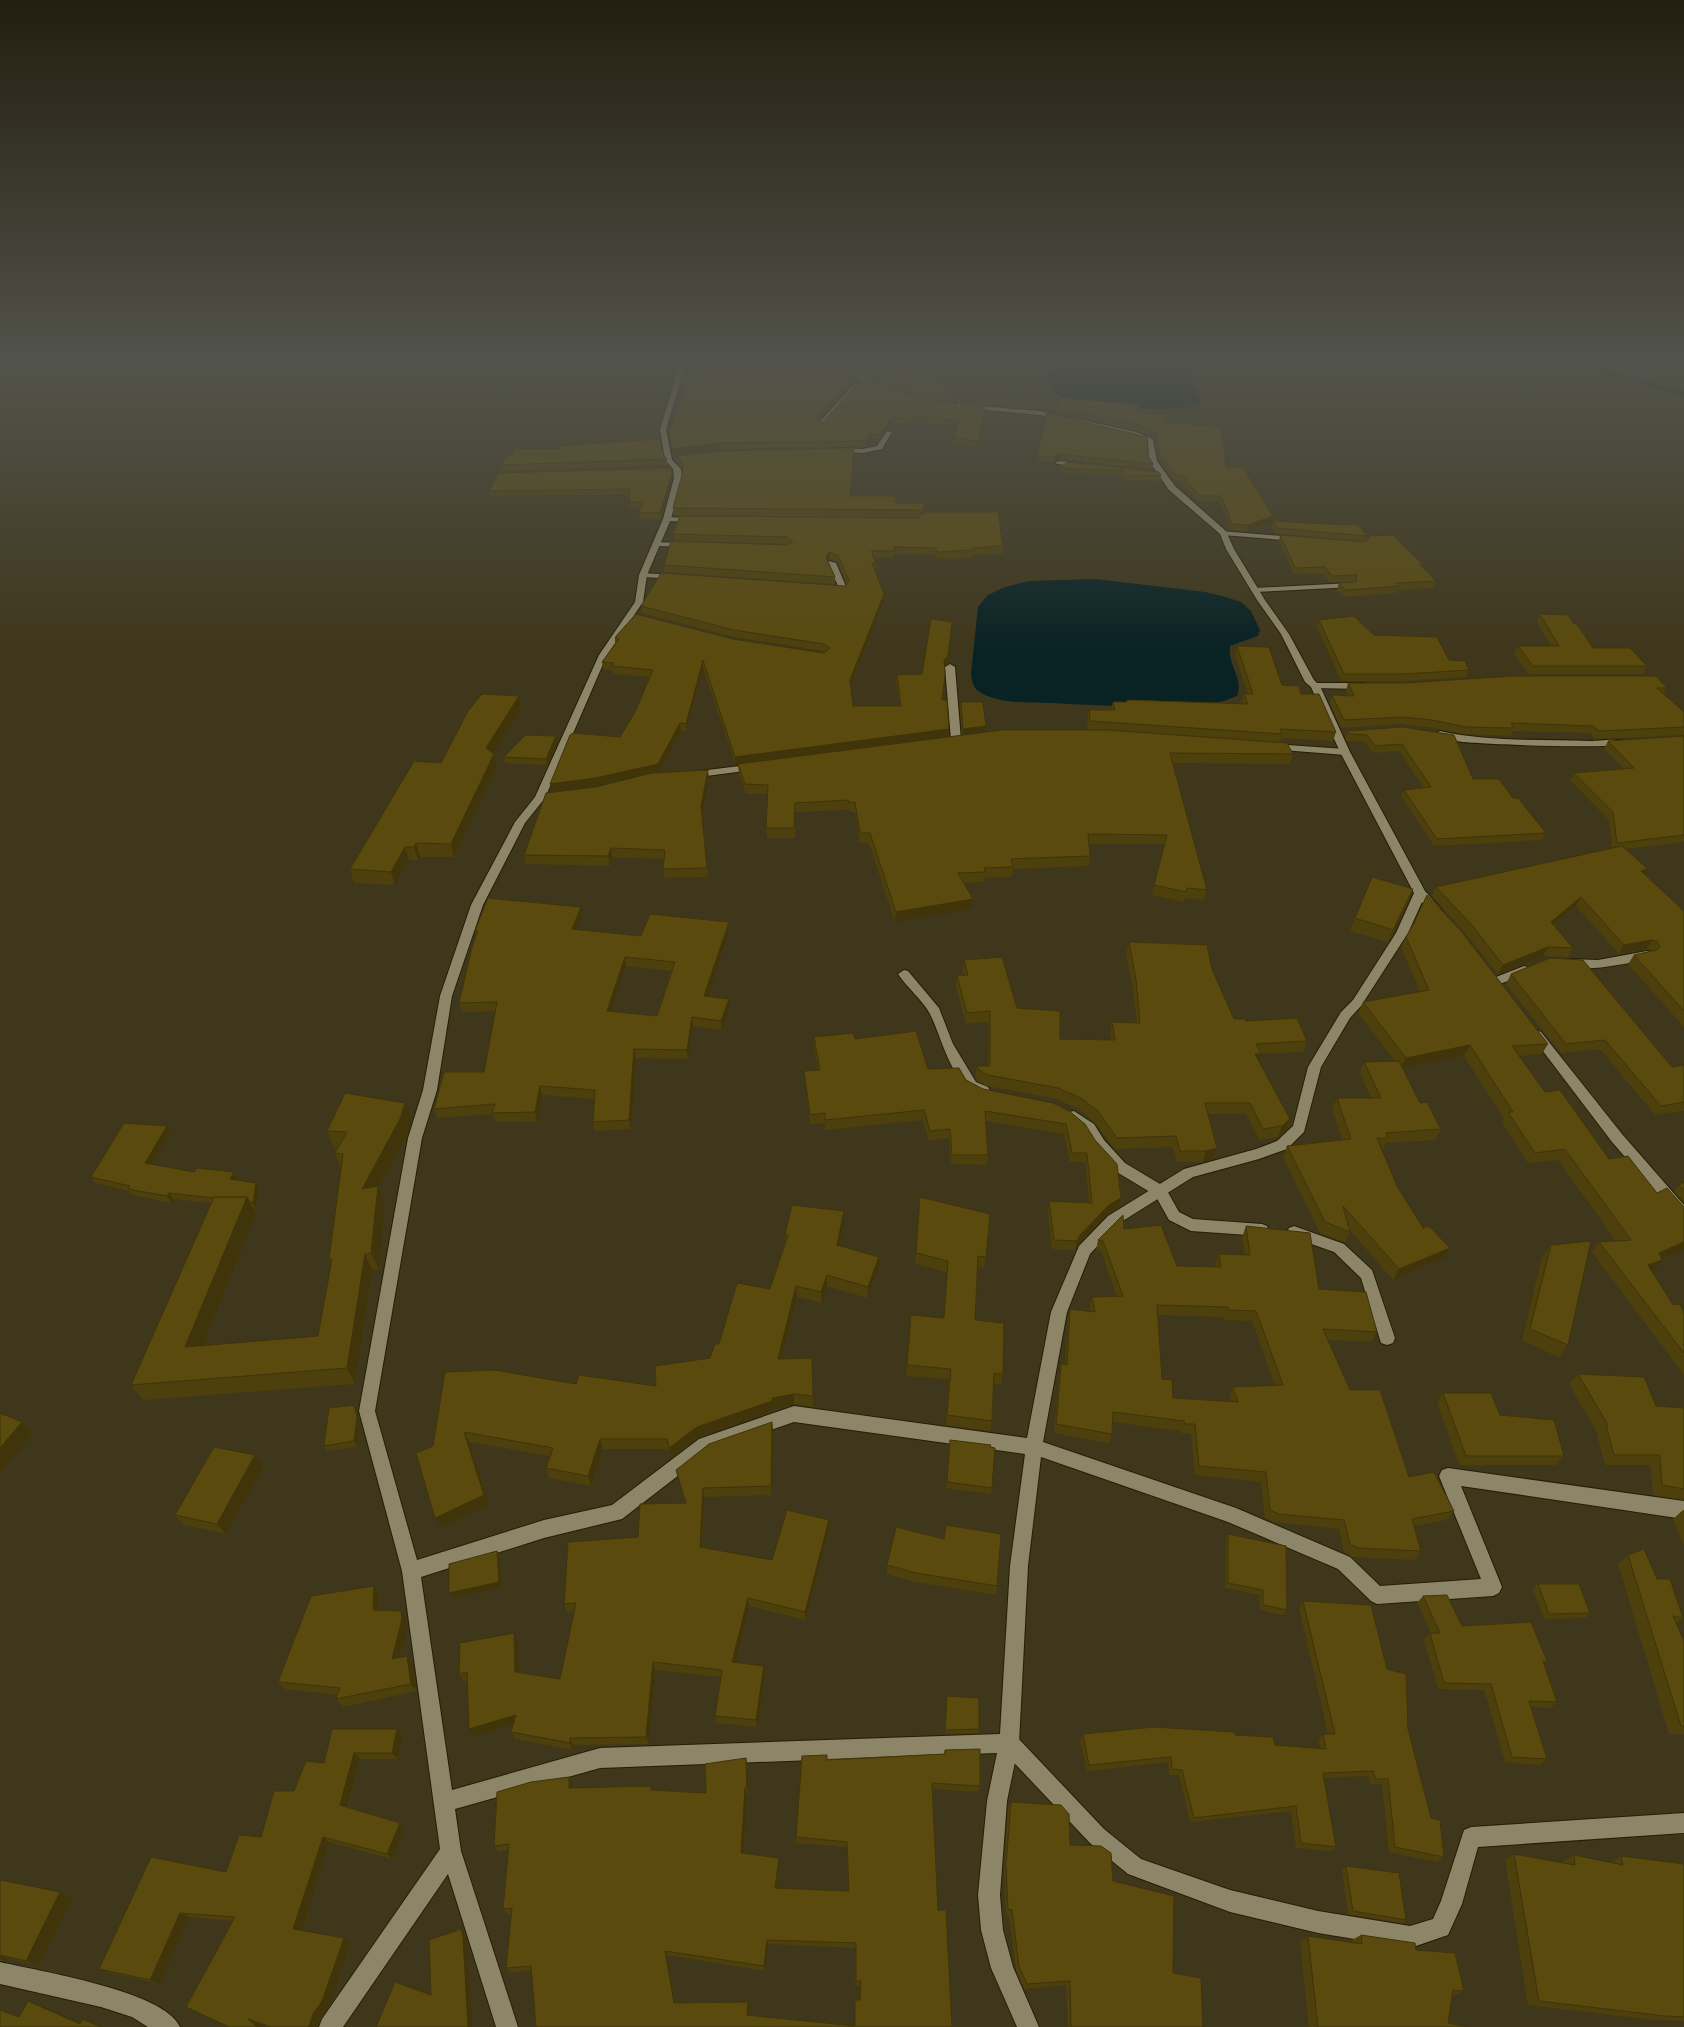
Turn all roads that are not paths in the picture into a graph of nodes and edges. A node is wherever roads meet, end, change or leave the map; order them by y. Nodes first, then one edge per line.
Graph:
1 (672, 462) edge
2 (1153, 462) edge
3 (1059, 463) edge
4 (1087, 466) edge
5 (667, 520) junction
6 (705, 520) edge
7 (1223, 533) junction
8 (1302, 539) edge
9 (656, 544) junction
10 (693, 545) edge
11 (832, 563) edge
12 (643, 575) junction
13 (681, 577) edge
14 (1351, 585) edge
15 (824, 588) edge
16 (1255, 590) junction
17 (950, 667) dead end
18 (1315, 686) junction
19 (1373, 686) edge
20 (1429, 732) edge
21 (967, 738) edge
22 (956, 740) junction
23 (942, 742) edge
24 (1632, 743) edge
25 (1266, 747) edge
26 (1345, 752) junction
27 (764, 766) edge
28 (683, 775) edge
29 (1420, 893) junction
30 (1443, 919) edge
31 (1647, 955) edge
32 (1562, 962) edge
33 (1536, 965) edge
34 (904, 974) dead end
35 (1496, 983) edge
36 (1532, 1029) edge
37 (999, 1095) edge
38 (1064, 1111) edge
39 (1160, 1191) junction
40 (1684, 1215) edge
41 (1387, 1338) dead end
42 (1034, 1447) junction
43 (1684, 1510) edge
44 (411, 1571) junction
45 (1009, 1743) junction
46 (444, 1802) junction
47 (1684, 1823) edge
48 (451, 1851) junction
49 (0, 1973) edge
50 (169, 2027) edge
51 (330, 2027) edge
52 (507, 2027) edge
53 (1028, 2027) edge

1 - 5 street
2 - 7 street
3 - 4 street
5 - 6 street
5 - 9 street
7 - 8 street
7 - 16 street
9 - 10 street
9 - 12 street
11 - 15 street
12 - 13 street
12 - 44 street
14 - 16 street
16 - 18 street
17 - 22 street
18 - 19 street
18 - 26 street
20 - 24 street
21 - 22 street
22 - 23 street
25 - 26 street
26 - 29 street
27 - 28 street
29 - 30 street
29 - 39 street
31 - 32 street
33 - 35 street
34 - 37 street
36 - 40 street
38 - 39 street
39 - 41 street
39 - 42 street
42 - 43 street
42 - 44 street
42 - 45 street
44 - 46 street
45 - 46 street
45 - 47 street
45 - 53 street
46 - 48 street
48 - 51 street
48 - 52 street
49 - 50 street

